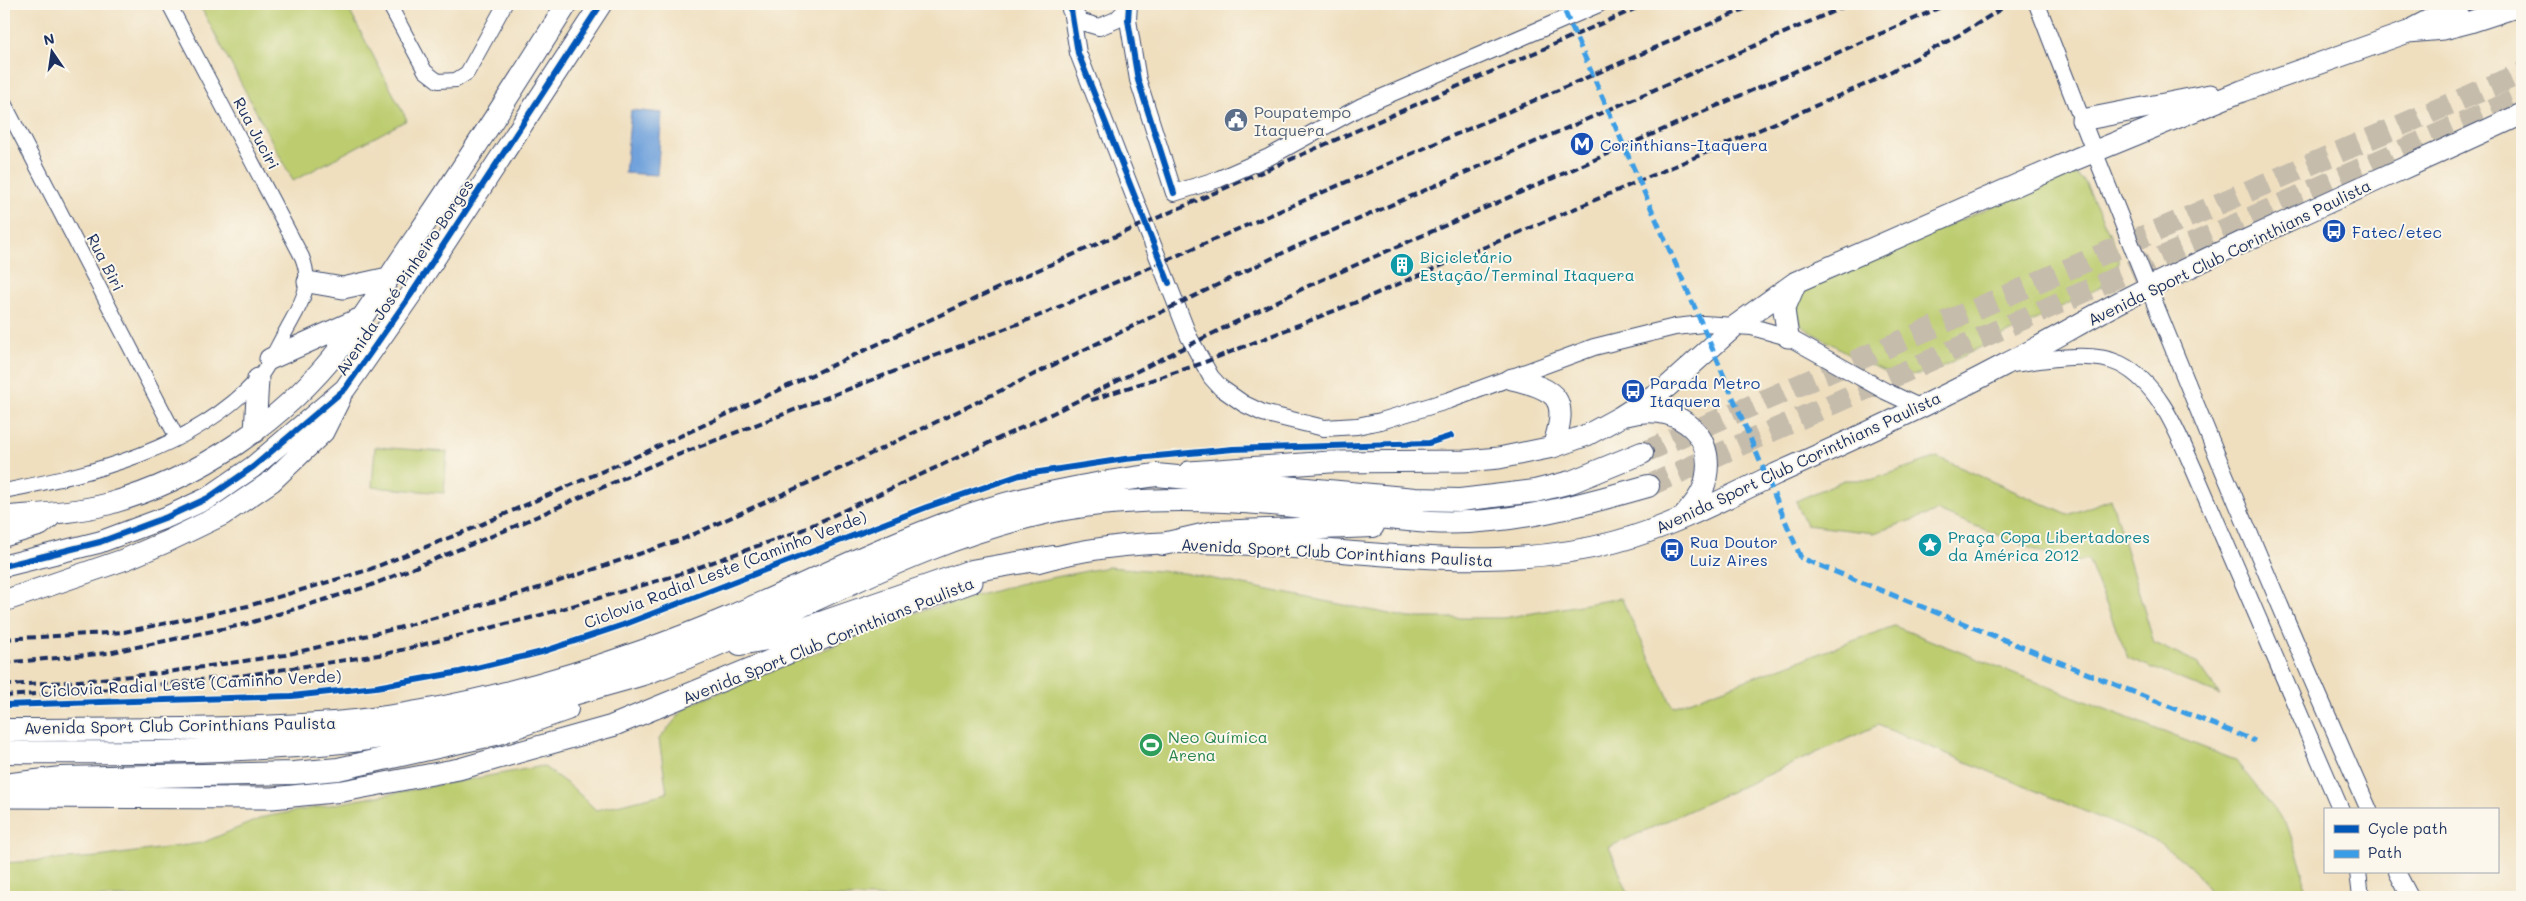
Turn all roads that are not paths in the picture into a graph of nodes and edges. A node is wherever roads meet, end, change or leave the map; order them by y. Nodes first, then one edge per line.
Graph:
1 (169, 4) edge
2 (389, 4) edge
3 (505, 4) edge
4 (568, 4) edge
5 (601, 4) edge
6 (1599, 4) edge
7 (2037, 4) edge
8 (2460, 4) edge
9 (1129, 6) edge
10 (1070, 7) edge
11 (2514, 8) edge
12 (2408, 32) junction
13 (2242, 91) junction
14 (4, 103) edge
15 (2522, 114) edge
16 (2082, 120) junction
17 (2094, 152) junction
18 (388, 278) junction
19 (308, 282) junction
20 (1796, 282) junction
21 (2149, 287) junction
22 (359, 319) junction
23 (1735, 326) junction
24 (1788, 337) junction
25 (270, 360) junction
26 (2006, 365) junction
27 (1512, 378) junction
28 (258, 379) junction
29 (344, 389) junction
30 (1919, 407) junction
31 (1620, 418) junction
32 (255, 432) junction
33 (177, 438) junction
34 (1553, 447) junction
35 (1642, 453) tunnel mouth
36 (1156, 475) junction
37 (1648, 486) tunnel mouth
38 (4, 491) edge
39 (56, 513) junction
40 (4, 517) edge
41 (1684, 517) junction
42 (1430, 522) junction
43 (4, 536) edge
44 (1163, 544) junction
45 (1053, 557) junction
46 (4, 566) edge
47 (4, 601) edge
48 (704, 651) junction
49 (642, 674) junction
50 (4, 730) edge
51 (4, 752) edge
52 (4, 785) edge
53 (4, 797) edge
54 (2339, 808) edge
55 (2368, 808) edge
56 (2358, 874) edge
57 (2398, 874) edge
58 (2361, 897) edge
59 (2410, 897) edge

1 - 19 street, Rua Juciri
2 - 3 street
4 - 18 main road, Avenida José Pinheiro Borges
5 - 29 main road, Avenida José Pinheiro Borges
6 - 9 street
7 - 16 street
8 - 12 main road, Avenida Sport Club Corinthians Paulista
9 - 10 street
10 - 27 street
11 - 12 main road, Avenida Sport Club Corinthians Paulista
12 - 13 main road, Avenida Sport Club Corinthians Paulista
13 - 16 main road
13 - 17 main road, Avenida Sport Club Corinthians Paulista
14 - 33 street, Rua Biri
15 - 21 main road, Avenida Sport Club Corinthians Paulista
16 - 17 street
17 - 20 main road, Avenida Sport Club Corinthians Paulista
17 - 21 street
18 - 19 main road
18 - 22 main road, Avenida José Pinheiro Borges
19 - 25 street
20 - 23 main road, Avenida Sport Club Corinthians Paulista
20 - 24 main road
21 - 26 main road, Avenida Sport Club Corinthians Paulista
21 - 55 street
22 - 25 main road
22 - 32 main road, Avenida José Pinheiro Borges
23 - 24 street
23 - 27 street
23 - 31 main road, Avenida Sport Club Corinthians Paulista
24 - 30 street
25 - 28 street
26 - 30 main road, Avenida Sport Club Corinthians Paulista
26 - 54 street
27 - 34 main road
28 - 32 main road
28 - 33 street
29 - 46 main road, Avenida José Pinheiro Borges
29 - 47 main road
30 - 41 main road, Avenida Sport Club Corinthians Paulista
31 - 34 main road, Avenida Sport Club Corinthians Paulista
31 - 41 main road
32 - 39 main road, Avenida José Pinheiro Borges
33 - 38 street
34 - 36 main road, Avenida Sport Club Corinthians Paulista
35 - 36 highway, Avenida Sport Club Corinthians Paulista
36 - 50 highway, Avenida Sport Club Corinthians Paulista
37 - 42 highway, Avenida Sport Club Corinthians Paulista
39 - 40 main road, Avenida José Pinheiro Borges
39 - 43 main road
41 - 44 main road, Avenida Sport Club Corinthians Paulista
42 - 44 highway
42 - 48 highway, Avenida Sport Club Corinthians Paulista
44 - 45 main road, Avenida Sport Club Corinthians Paulista
45 - 48 highway
45 - 53 main road, Avenida Sport Club Corinthians Paulista
48 - 49 highway, Avenida Sport Club Corinthians Paulista
49 - 51 highway, Avenida Sport Club Corinthians Paulista
49 - 52 highway
56 - 58 street
57 - 59 street

